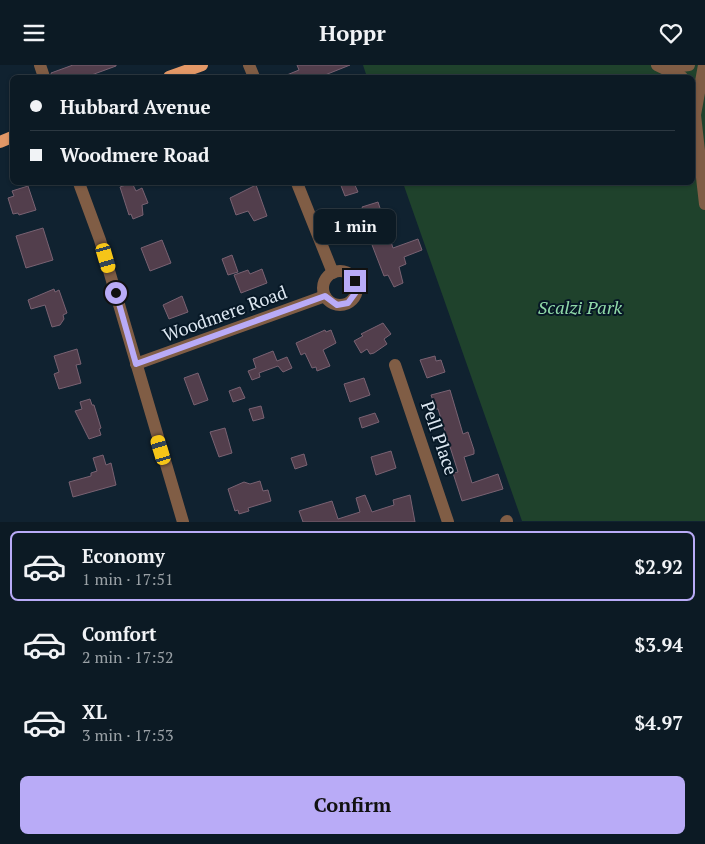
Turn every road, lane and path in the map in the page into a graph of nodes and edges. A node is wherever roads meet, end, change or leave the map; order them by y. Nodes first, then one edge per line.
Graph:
1 (202, 65) edge
2 (689, 65) edge
3 (704, 65) edge
4 (662, 67) edge
5 (174, 75) edge
6 (678, 75) edge
7 (695, 94) edge
8 (695, 115) edge
9 (80, 185) edge
10 (298, 185) edge
11 (705, 204) edge
12 (333, 273) junction
13 (325, 296) junction
14 (136, 364) junction
15 (395, 365) dead end
16 (183, 521) edge
17 (448, 521) edge

1 - 5 main road
2 - 4 street
3 - 7 street
4 - 6 street
8 - 11 street
9 - 14 street
10 - 12 street
12 - 13 street
12 - 13 street
13 - 14 street, Woodmere Road
14 - 16 street
15 - 17 street, Pell Place

